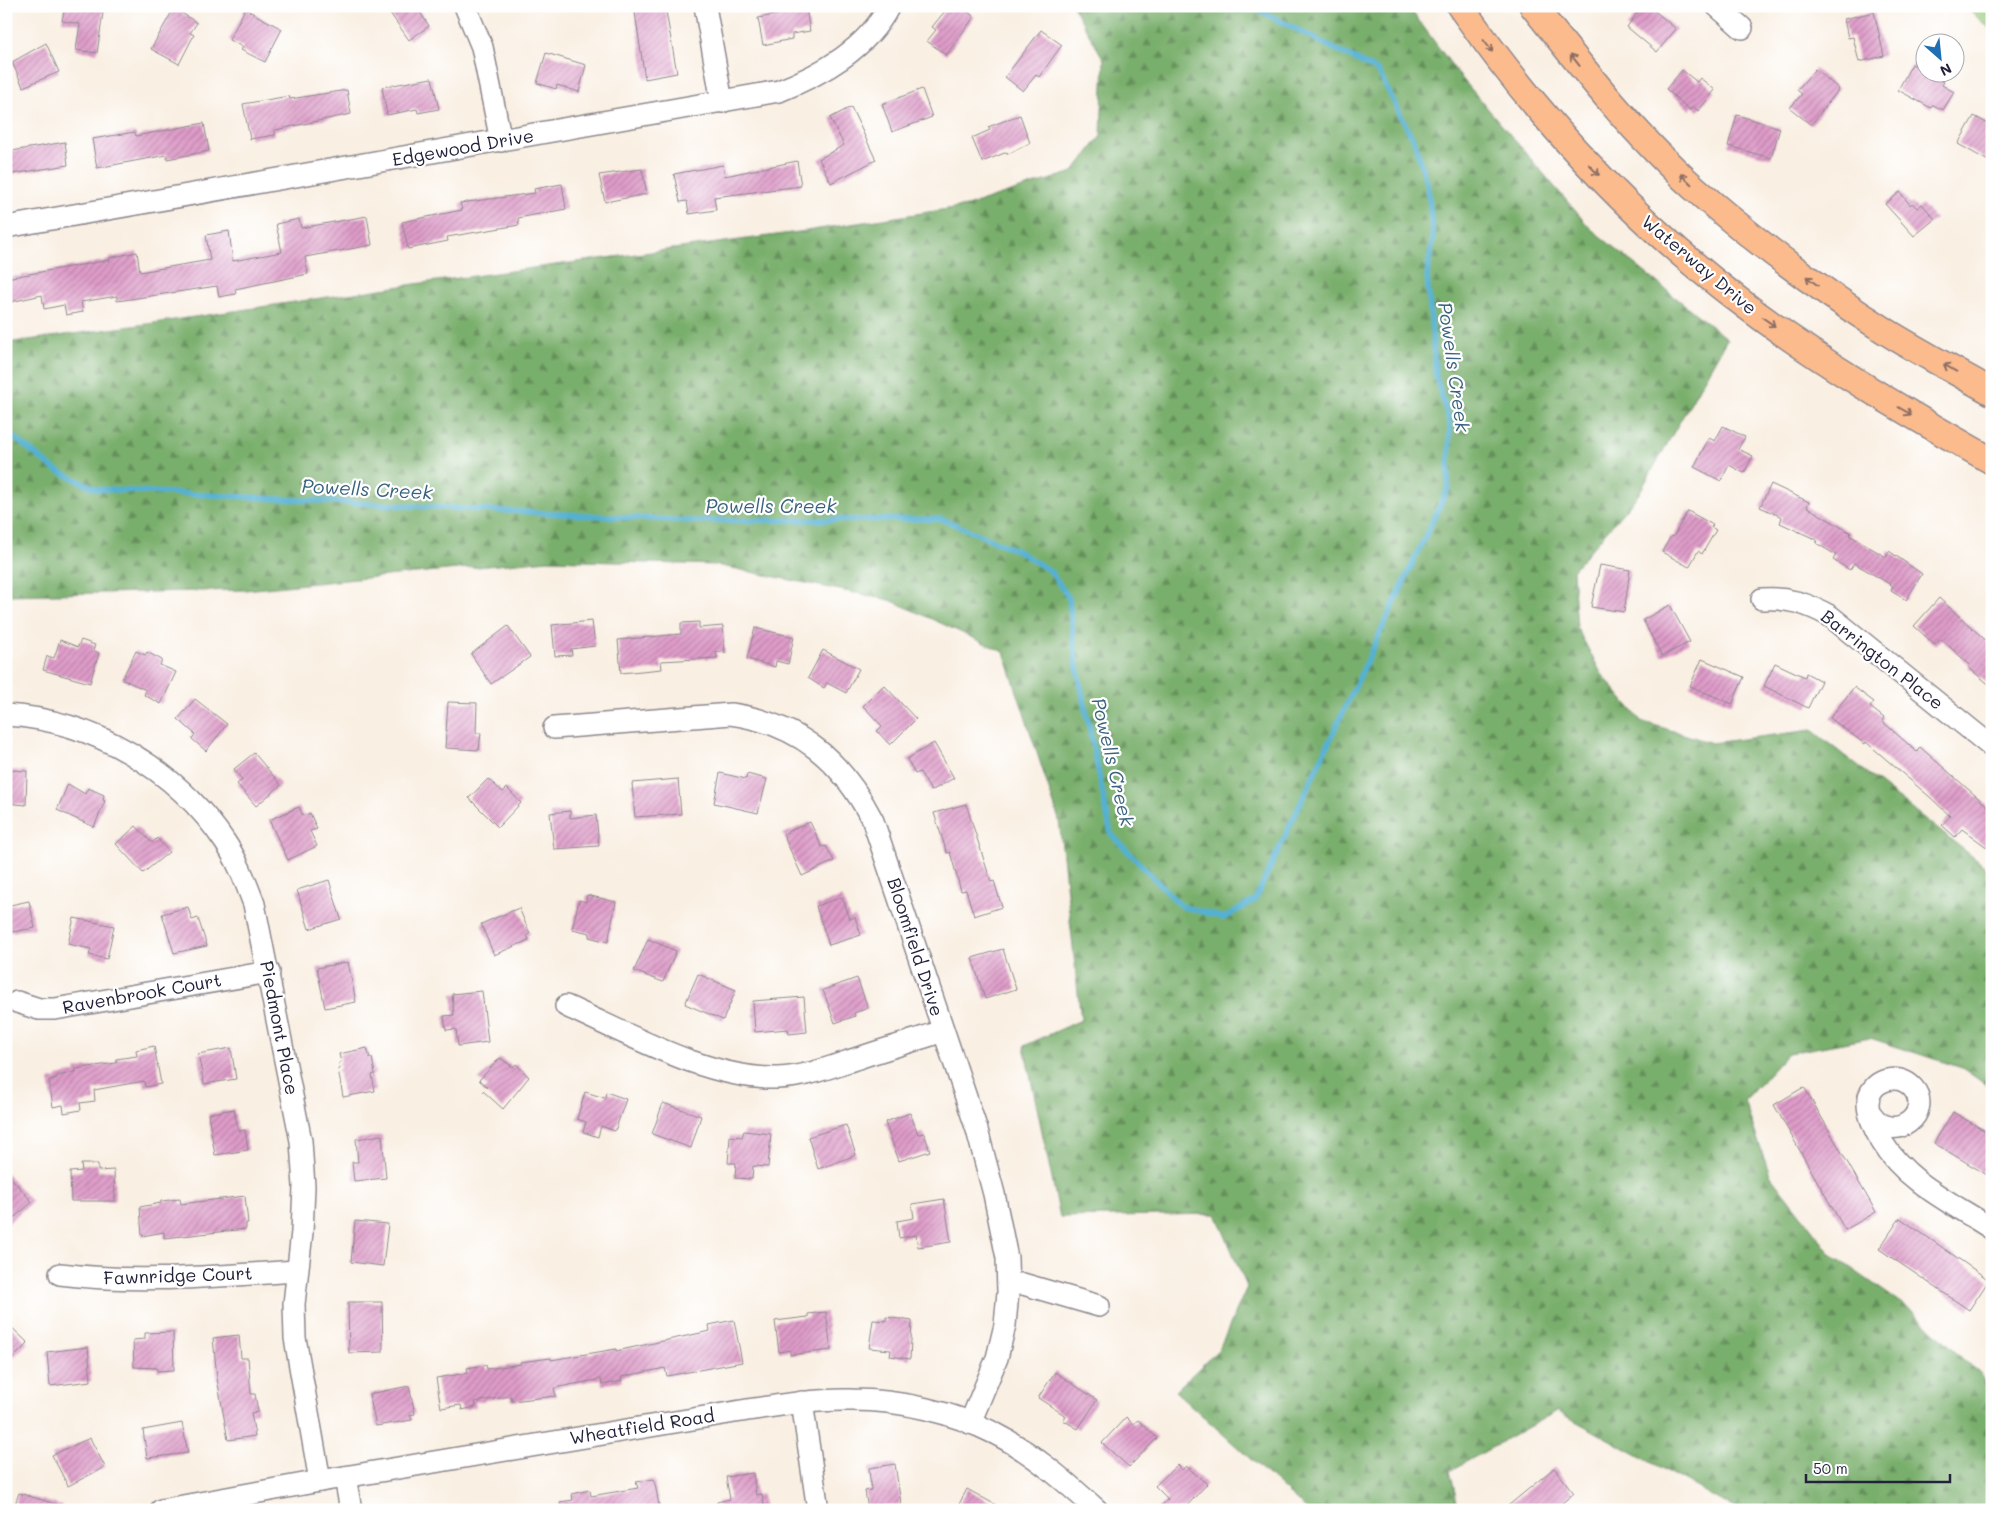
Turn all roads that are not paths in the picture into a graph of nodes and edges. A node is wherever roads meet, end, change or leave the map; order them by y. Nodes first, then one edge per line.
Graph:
1 (465, 6) edge
2 (705, 6) edge
3 (889, 6) edge
4 (1460, 6) edge
5 (1533, 6) edge
6 (1718, 6) edge
7 (1742, 28) dead end
8 (722, 102) junction
9 (501, 141) junction
10 (6, 227) edge
11 (1992, 392) edge
12 (1992, 461) edge
13 (1762, 599) dead end
14 (6, 715) edge
15 (554, 728) dead end
16 (1992, 747) edge
17 (268, 972) junction
18 (16, 1002) dead end
19 (566, 1006) dead end
20 (943, 1031) junction
21 (1870, 1114) dead end
22 (1992, 1229) edge
23 (296, 1271) junction
24 (60, 1274) dead end
25 (1008, 1284) junction
26 (1099, 1306) dead end
27 (802, 1402) junction
28 (970, 1423) junction
29 (345, 1477) junction
30 (320, 1480) junction
31 (161, 1510) edge
32 (351, 1510) edge
33 (818, 1510) edge
34 (1097, 1510) edge

1 - 9 street
2 - 8 street
3 - 8 street, Edgewood Drive
4 -> 12 main road, Waterway Drive
11 -> 5 main road
6 - 7 street
8 - 9 street, Edgewood Drive
9 - 10 street, Edgewood Drive
13 - 16 street, Barrington Place
14 - 17 street, Piedmont Place
15 - 20 street, Bloomfield Drive
17 - 18 street, Ravenbrook Court
17 - 23 street, Piedmont Place
19 - 20 street
20 - 25 street, Bloomfield Drive
21 - 22 street
23 - 24 street, Fawnridge Court
23 - 30 street, Piedmont Place
25 - 26 street
25 - 28 street, Bloomfield Drive
27 - 28 street, Wheatfield Road
27 - 29 street, Wheatfield Road
27 - 33 street
28 - 34 street, Wheatfield Road
29 - 30 street, Wheatfield Road
29 - 32 street
30 - 31 street, Wheatfield Road

